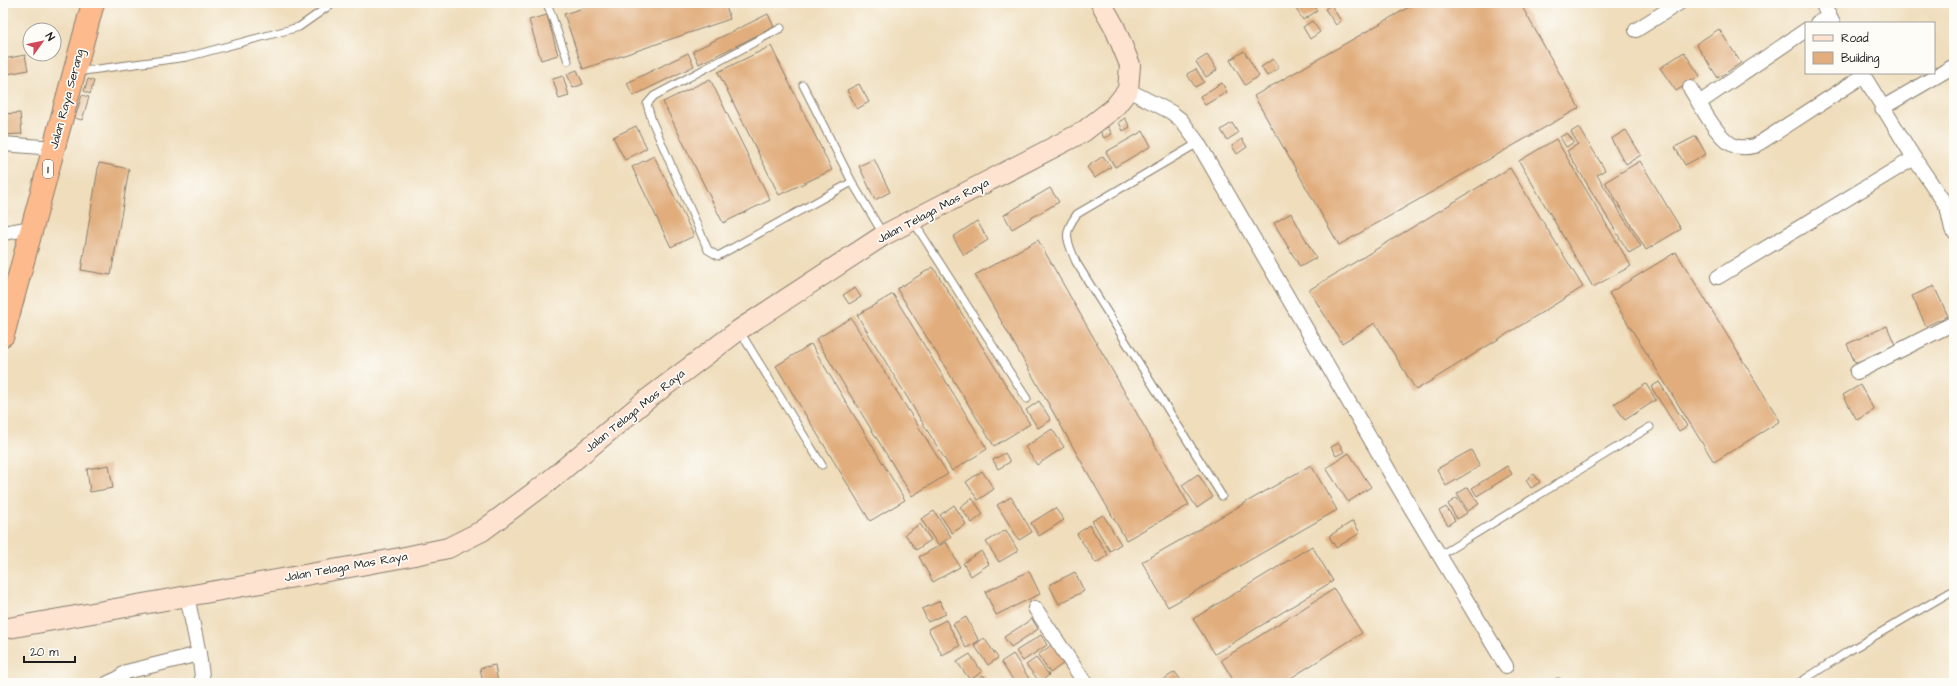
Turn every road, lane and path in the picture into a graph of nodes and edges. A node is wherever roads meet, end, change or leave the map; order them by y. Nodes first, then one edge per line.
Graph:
1 (93, 3) edge
2 (333, 3) edge
3 (548, 3) edge
4 (1101, 3) edge
5 (1679, 3) edge
6 (1822, 3) edge
7 (1831, 19) edge
8 (1820, 22) edge
9 (781, 28) dead end
10 (1636, 30) dead end
11 (1805, 31) edge
12 (568, 61) dead end
13 (1954, 66) edge
14 (74, 72) junction
15 (1863, 74) edge
16 (802, 85) dead end
17 (1690, 88) dead end
18 (1128, 90) junction
19 (1699, 103) junction
20 (1882, 108) junction
21 (1198, 143) junction
22 (3, 144) edge
23 (54, 148) junction
24 (1914, 158) junction
25 (852, 182) junction
26 (1952, 208) edge
27 (912, 219) junction
28 (32, 228) junction
29 (1954, 229) edge
30 (3, 233) edge
31 (884, 236) junction
32 (1718, 277) dead end
33 (1954, 323) edge
34 (739, 330) junction
35 (3, 335) edge
36 (1857, 372) dead end
37 (1027, 399) dead end
38 (1650, 427) dead end
39 (822, 465) dead end
40 (1222, 496) dead end
41 (1439, 556) junction
42 (1954, 590) edge
43 (188, 596) junction
44 (1035, 608) dead end
45 (3, 630) edge
46 (199, 654) junction
47 (1506, 666) dead end
48 (108, 683) edge
49 (203, 683) edge
50 (1085, 683) edge
51 (1799, 683) edge

1 - 14 highway, Jalan Raya Serang / 1
2 - 14 lane
3 - 12 lane
4 - 18 main road
5 - 10 street
6 - 7 street
7 - 8 street
9 - 25 lane
11 - 19 street
13 - 20 street
14 - 23 highway, Jalan Raya Serang / 1
15 - 19 street
15 - 20 street
16 - 25 lane
17 - 19 street
18 - 21 street
18 - 27 main road, Jalan Telaga Mas Raya
20 - 24 street
21 - 40 lane
21 - 41 street
22 - 23 street
23 - 28 highway, Jalan Raya Serang / 1
24 - 26 street
24 - 32 street
25 - 31 lane
26 - 29 street
27 - 31 main road, Jalan Telaga Mas Raya
27 - 37 lane
28 - 30 street
28 - 35 highway, Jalan Raya Serang / 1
31 - 34 main road, Jalan Telaga Mas Raya
33 - 36 street
34 - 39 lane
34 - 43 main road, Jalan Telaga Mas Raya
38 - 41 lane
41 - 47 street
42 - 51 lane
43 - 45 main road, Jalan Telaga Mas Raya
43 - 46 street
44 - 50 street
46 - 48 street
46 - 49 street

